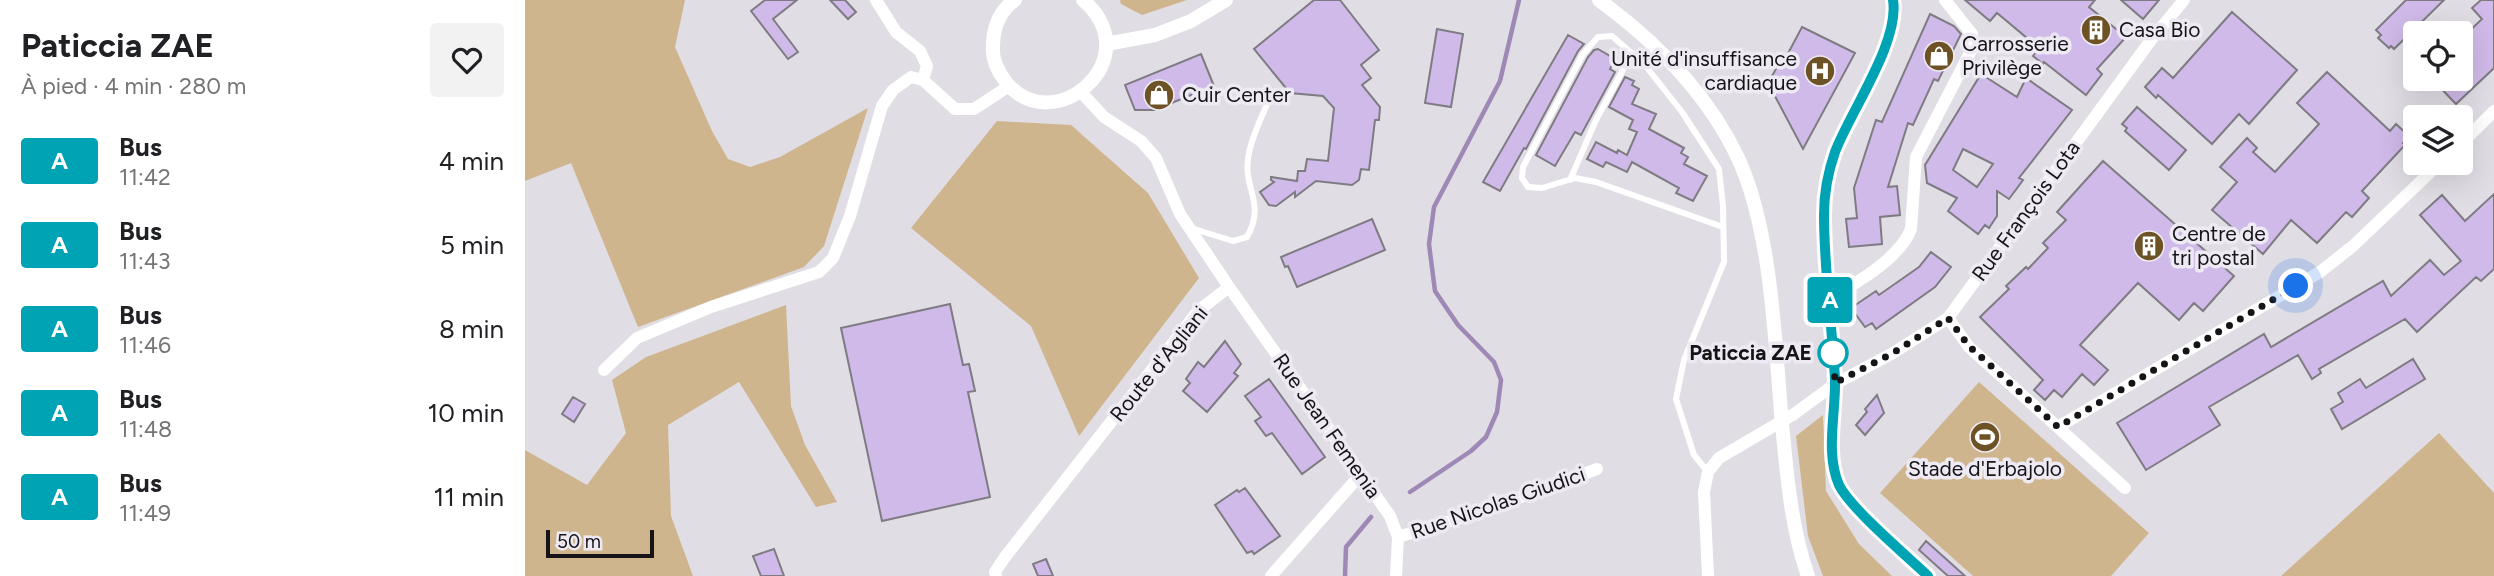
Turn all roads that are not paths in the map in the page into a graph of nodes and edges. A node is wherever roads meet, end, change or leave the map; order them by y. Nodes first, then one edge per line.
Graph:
1 (876, 0) edge
2 (1014, 0) edge
3 (1083, 0) edge
4 (1226, 0) edge
5 (1599, 0) edge
6 (1893, 0) edge
7 (1945, 0) edge
8 (2184, 0) edge
9 (1106, 44) junction
10 (1632, 53) junction
11 (923, 80) junction
12 (1009, 86) junction
13 (1081, 92) junction
14 (1272, 92) dead end
15 (2494, 111) edge
16 (2473, 132) edge
17 (2427, 175) edge
18 (1570, 180) junction
19 (1723, 227) junction
20 (1189, 228) junction
21 (1229, 287) junction
22 (1830, 298) junction
23 (1948, 318) junction
24 (604, 370) dead end
25 (1835, 383) junction
26 (2058, 427) junction
27 (1597, 468) dead end
28 (1708, 471) junction
29 (1361, 474) junction
30 (2125, 488) dead end
31 (1398, 537) junction
32 (994, 575) edge
33 (1272, 576) edge
34 (1396, 576) edge
35 (1708, 576) edge
36 (1808, 576) edge
37 (1928, 576) edge

1 - 11 street
2 - 12 street
3 - 9 street
4 - 9 street
5 - 36 street
6 - 22 street
7 - 22 street
8 - 23 street, Rue François Lota
9 - 13 street
10 - 18 lane
10 - 18 lane
10 - 19 lane
11 - 12 street
11 - 24 street
12 - 13 street
13 - 20 street
14 - 20 lane
15 - 16 street
17 - 26 street
18 - 19 lane
19 - 28 lane
20 - 21 street
21 - 29 street, Rue Jean Femenia
21 - 32 street, Route d'Agliani
22 - 25 street
23 - 25 street, Rue François Lota
23 - 26 street
25 - 28 street
25 - 37 street
26 - 30 street
27 - 31 street, Rue Nicolas Giudici
28 - 35 street
29 - 31 street, Rue Jean Femenia
29 - 33 street
31 - 34 street, Rue Jean Femenia

